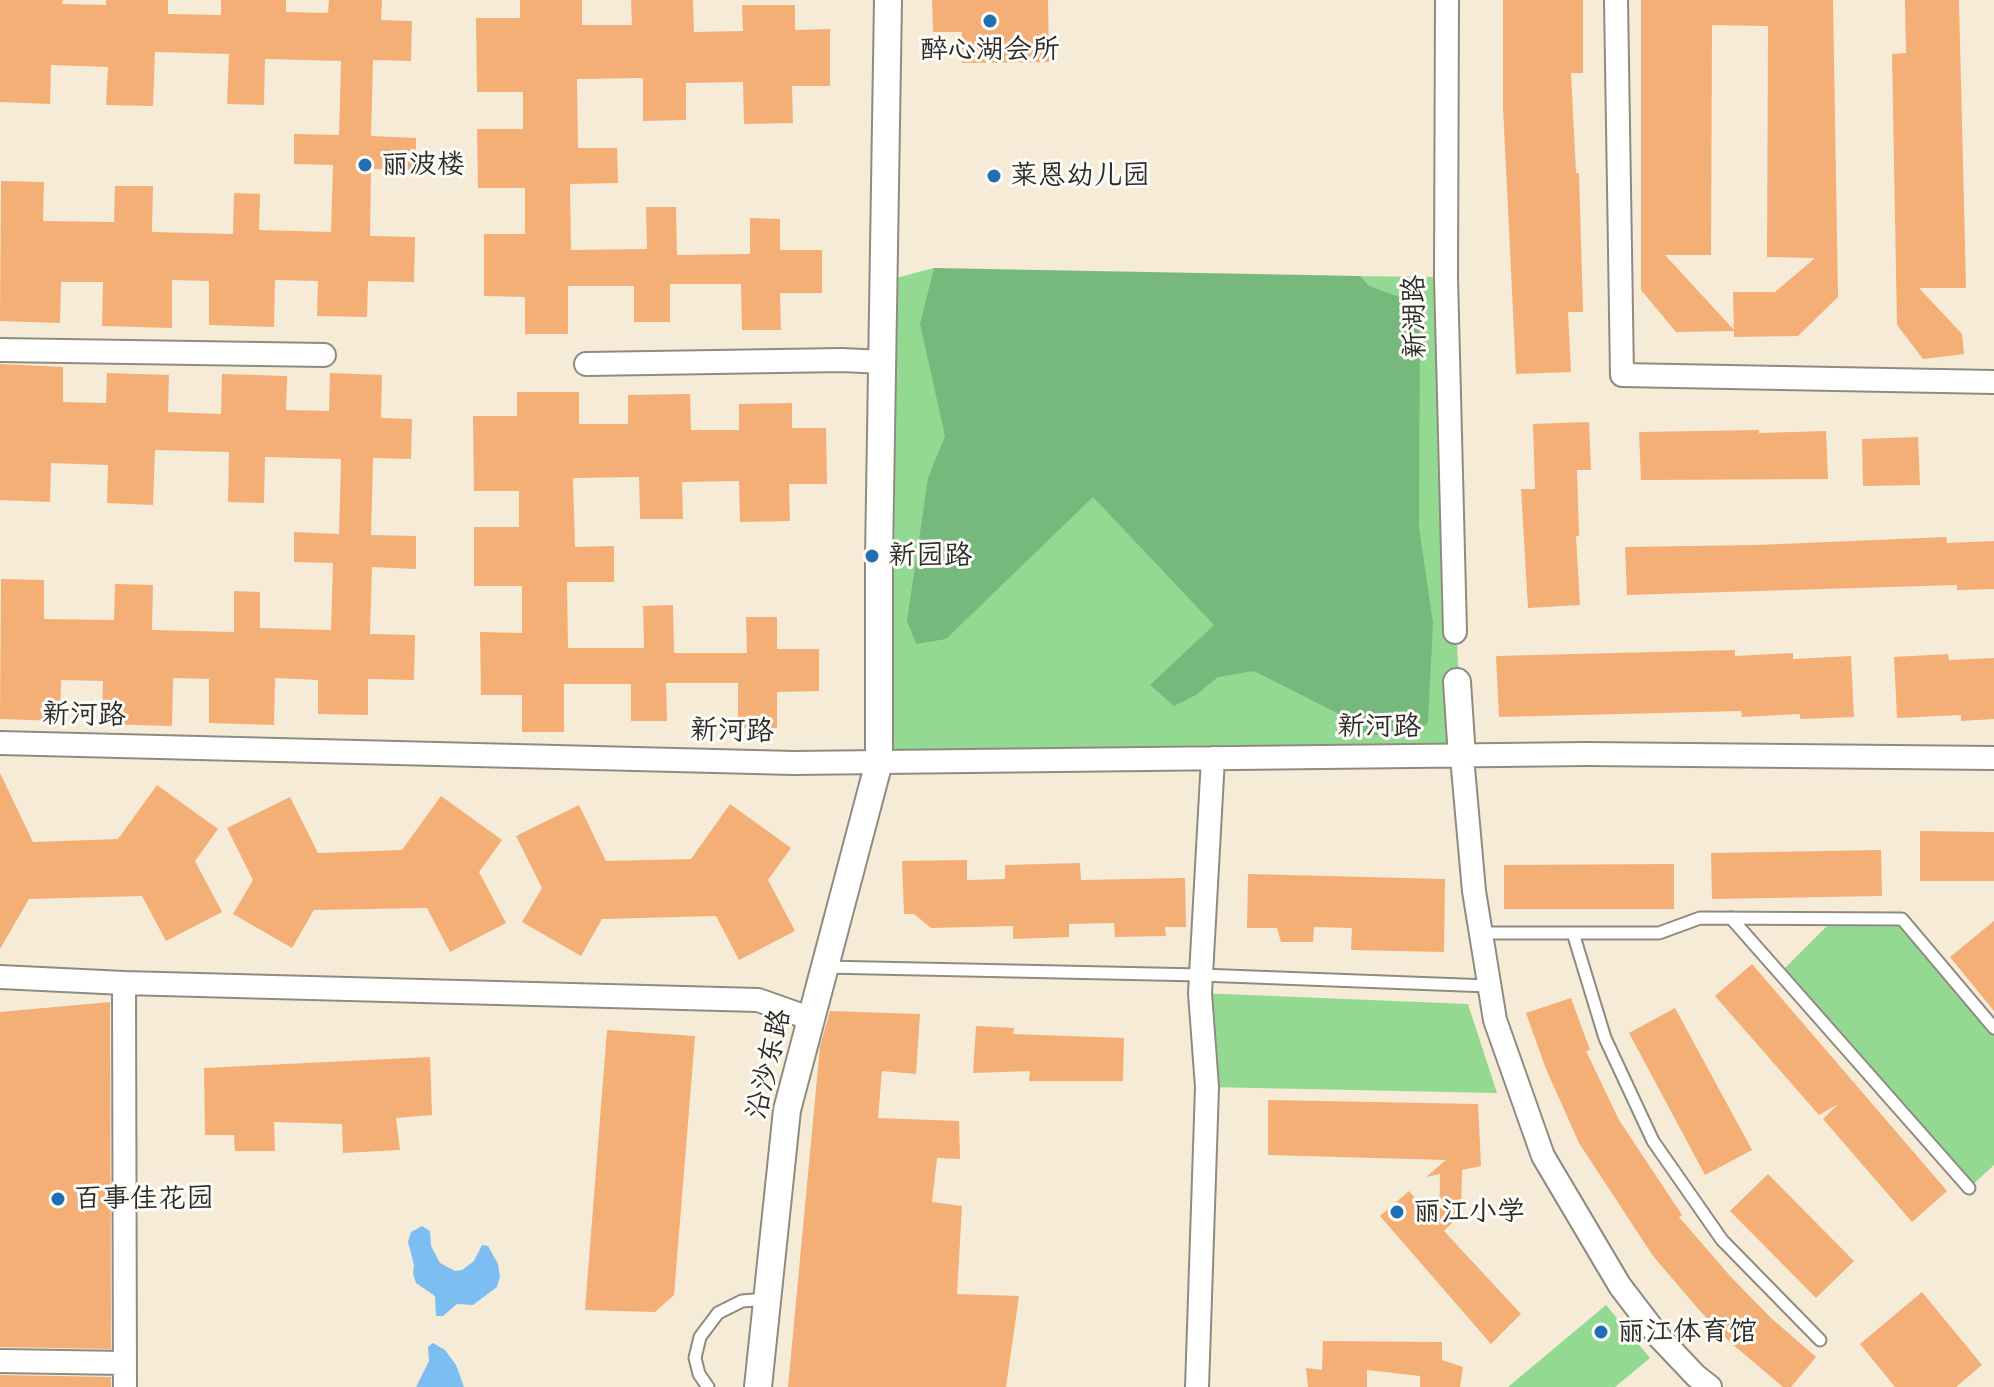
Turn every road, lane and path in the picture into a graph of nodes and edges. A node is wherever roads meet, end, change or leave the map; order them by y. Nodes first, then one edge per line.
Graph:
1 (888, 0) edge
2 (1447, 0) edge
3 (1616, 0) edge
4 (0, 350) edge
5 (324, 355) dead end
6 (883, 362) junction
7 (586, 364) dead end
8 (1994, 382) edge
9 (1455, 632) dead end
10 (1457, 682) dead end
11 (0, 743) edge
12 (1462, 757) junction
13 (1213, 758) junction
14 (1994, 758) edge
15 (879, 762) junction
16 (1731, 918) junction
17 (1479, 933) junction
18 (1573, 933) junction
19 (825, 967) junction
20 (1201, 975) junction
21 (0, 977) edge
22 (124, 983) junction
23 (1489, 986) junction
24 (812, 1019) junction
25 (1994, 1028) edge
26 (1969, 1188) dead end
27 (768, 1299) junction
28 (1820, 1340) dead end
29 (0, 1361) edge
30 (125, 1363) junction
31 (125, 1387) edge
32 (708, 1387) edge
33 (758, 1387) edge
34 (1197, 1387) edge
35 (1710, 1387) edge

1 - 6 street
2 - 9 street, 新湖路
3 - 8 street
4 - 5 street
6 - 7 street
6 - 15 street
10 - 12 street
11 - 15 street, 新河路
12 - 13 street, 新河路
12 - 14 street, 新河路
12 - 17 street
13 - 15 street, 新河路
13 - 20 street
15 - 19 street, 沿沙东路
16 - 18 lane
16 - 25 lane
16 - 26 lane
17 - 18 lane
17 - 23 street
18 - 28 lane
19 - 20 lane
19 - 24 street, 沿沙东路
20 - 23 lane
20 - 34 street
21 - 22 street
22 - 24 street
22 - 30 street
23 - 35 street
24 - 27 street, 沿沙东路
27 - 32 lane
27 - 33 street, 沿沙东路
29 - 30 street
30 - 31 street

